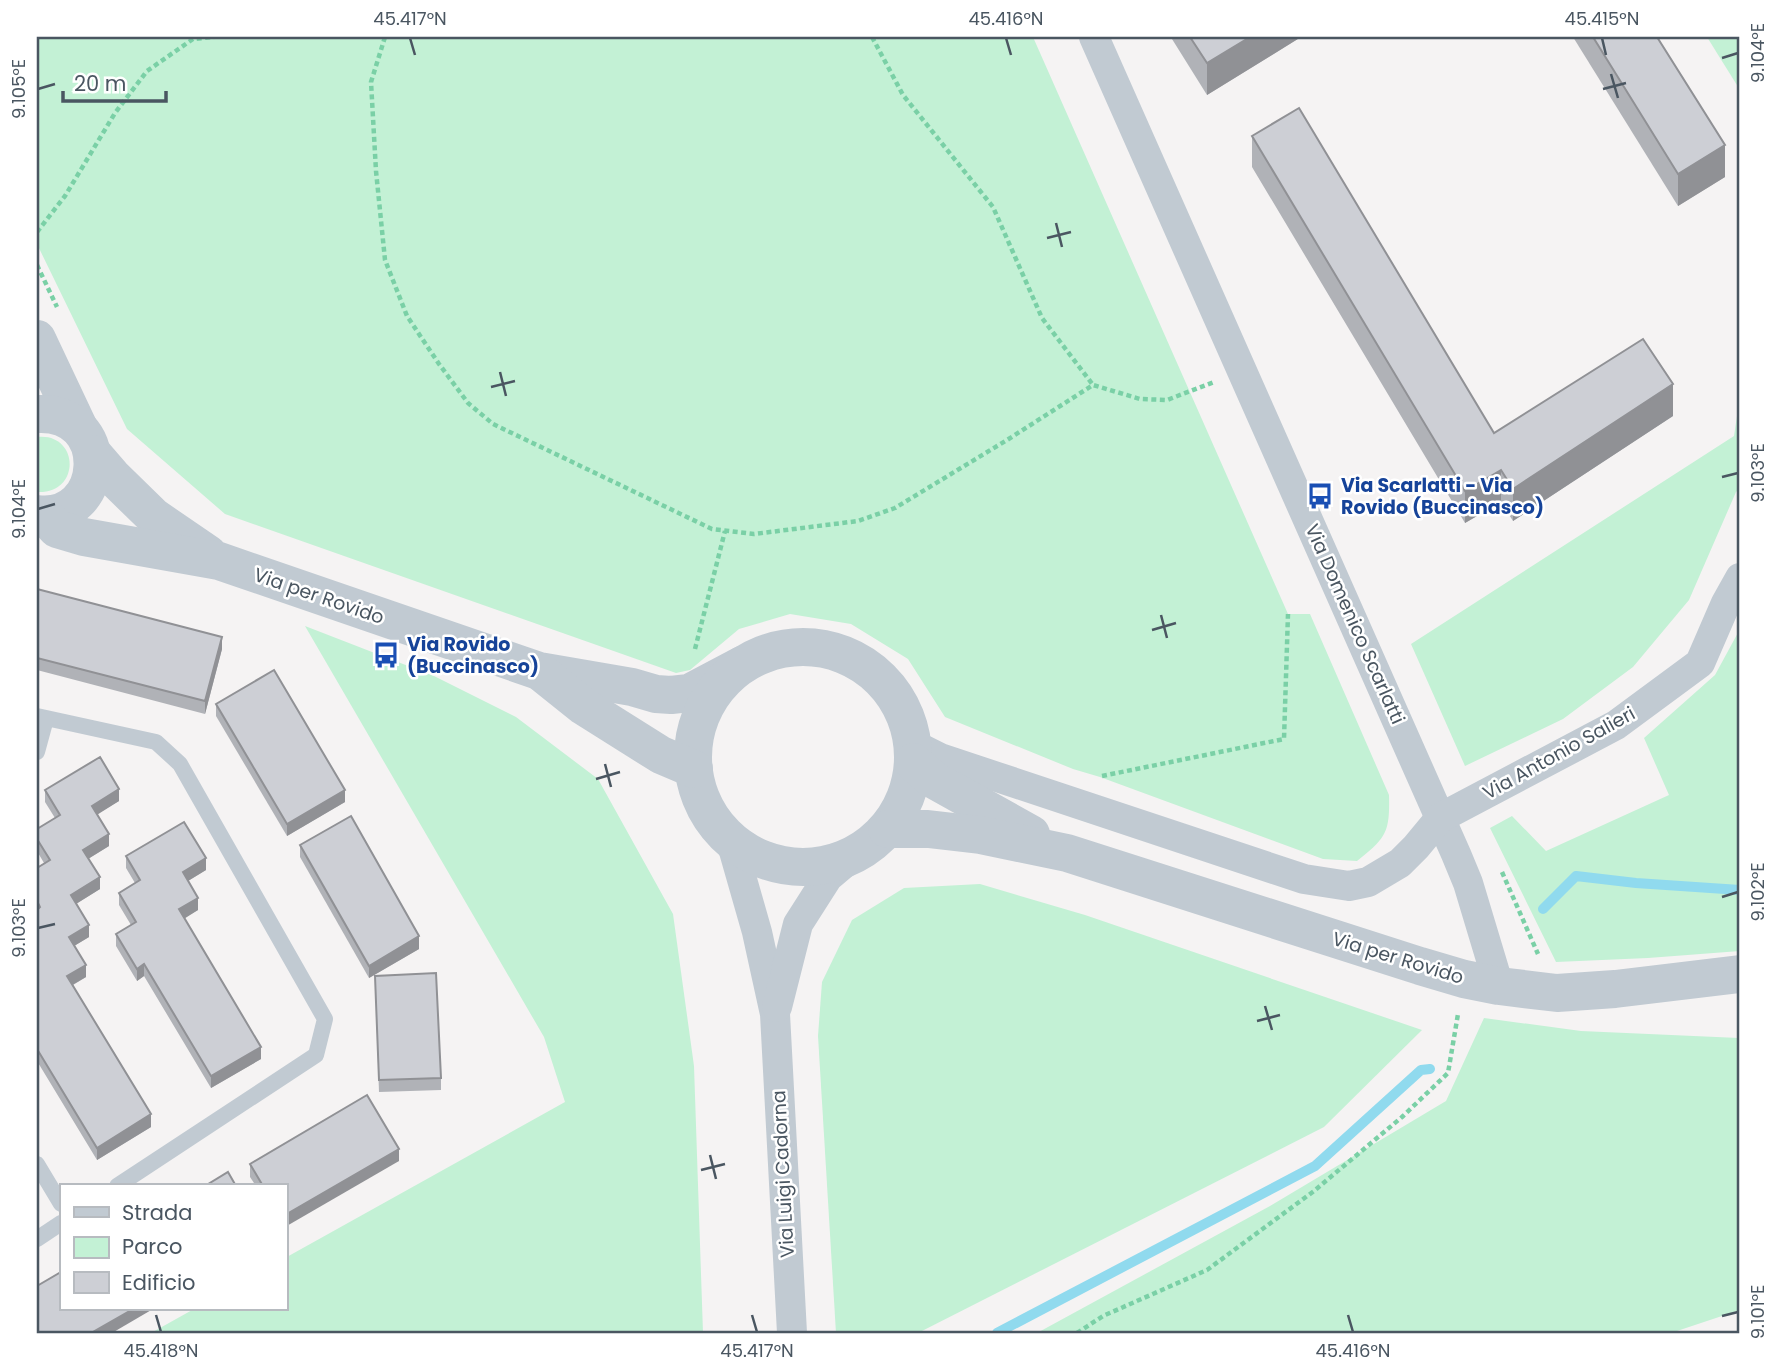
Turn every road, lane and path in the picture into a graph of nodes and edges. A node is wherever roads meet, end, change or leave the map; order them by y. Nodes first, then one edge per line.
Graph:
1 (214, 37) edge
2 (385, 37) edge
3 (872, 37) edge
4 (1094, 37) edge
5 (193, 38) edge
6 (37, 232) edge
7 (37, 265) edge
8 (48, 325) edge
9 (1242, 371) junction
10 (1093, 385) junction
11 (37, 414) edge
12 (86, 441) junction
13 (40, 514) edge
14 (724, 531) junction
15 (219, 561) junction
16 (1740, 578) edge
17 (1289, 614) dead end
18 (693, 657) dead end
19 (741, 666) junction
20 (539, 671) junction
21 (41, 718) edge
22 (37, 752) edge
23 (912, 753) junction
24 (694, 769) junction
25 (1100, 777) dead end
26 (1440, 818) junction
27 (887, 829) junction
28 (731, 841) junction
29 (1067, 853) junction
30 (854, 855) junction
31 (1740, 974) edge
32 (1482, 982) junction
33 (775, 1014) junction
34 (37, 1164) edge
35 (120, 1184) edge
36 (60, 1202) edge
37 (60, 1224) edge
38 (37, 1239) edge
39 (792, 1333) edge
40 (1077, 1333) edge

1 - 5 path
2 - 14 path
3 - 10 path
4 - 9 street, Via Domenico Scarlatti
5 - 6 path
7 - 8 path
8 - 12 street
9 - 10 path
9 - 26 street, Via Domenico Scarlatti
10 - 14 path
11 - 12 street
12 - 13 street
12 - 15 street, Via per Rovido
13 - 15 street, Via per Rovido
14 - 18 path
15 - 20 street, Via per Rovido
16 - 26 street, Via Antonio Salieri
17 - 25 path
19 - 20 street, Via per Rovido
19 - 23 street
19 - 24 street
20 - 24 street, Via per Rovido
21 - 22 lane
21 - 35 lane
23 - 26 street
23 - 27 street
23 - 29 street, Via per Rovido
24 - 28 street
26 - 32 street, Via Domenico Scarlatti
27 - 29 street, Via per Rovido
27 - 30 street
28 - 30 street
28 - 33 street, Via Luigi Cadorna
29 - 32 street, Via per Rovido
30 - 33 street, Via Luigi Cadorna
31 - 32 street, Via per Rovido
32 - 40 path
33 - 39 street, Via Luigi Cadorna
34 - 36 lane
37 - 38 lane

